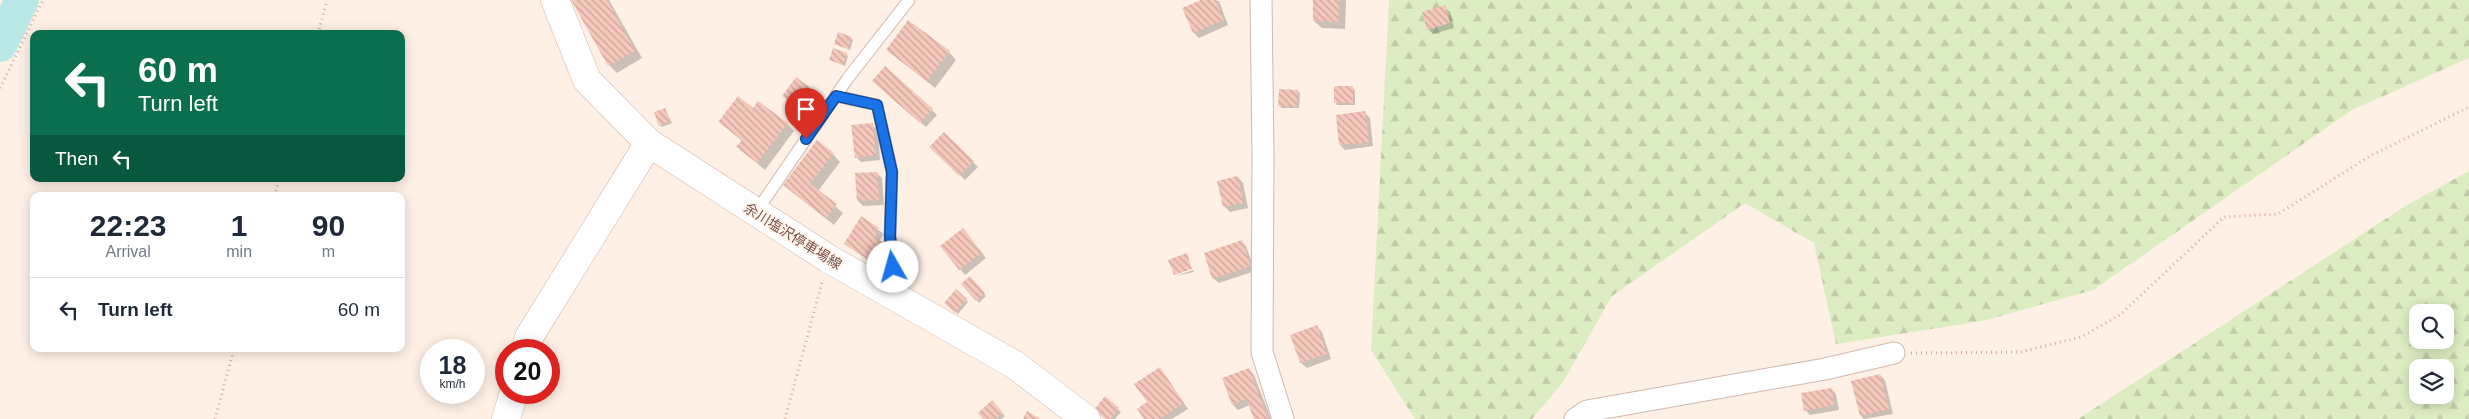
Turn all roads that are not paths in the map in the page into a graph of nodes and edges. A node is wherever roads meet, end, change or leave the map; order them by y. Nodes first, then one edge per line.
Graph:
1 (556, 0) edge
2 (909, 0) edge
3 (1261, 0) edge
4 (836, 96) junction
5 (649, 143) junction
6 (756, 212) junction
7 (897, 298) junction
8 (529, 339) edge
9 (1894, 353) road end
10 (510, 404) edge
11 (506, 419) edge
12 (1086, 419) edge
13 (1282, 419) edge
14 (1575, 419) edge

1 - 5 main road, 余川塩沢停車場線
2 - 4 lane
3 - 13 street
4 - 6 lane
4 - 7 lane
5 - 6 main road, 余川塩沢停車場線
5 - 8 main road
6 - 7 main road, 余川塩沢停車場線
7 - 12 main road, 余川塩沢停車場線
9 - 14 street
10 - 11 main road

